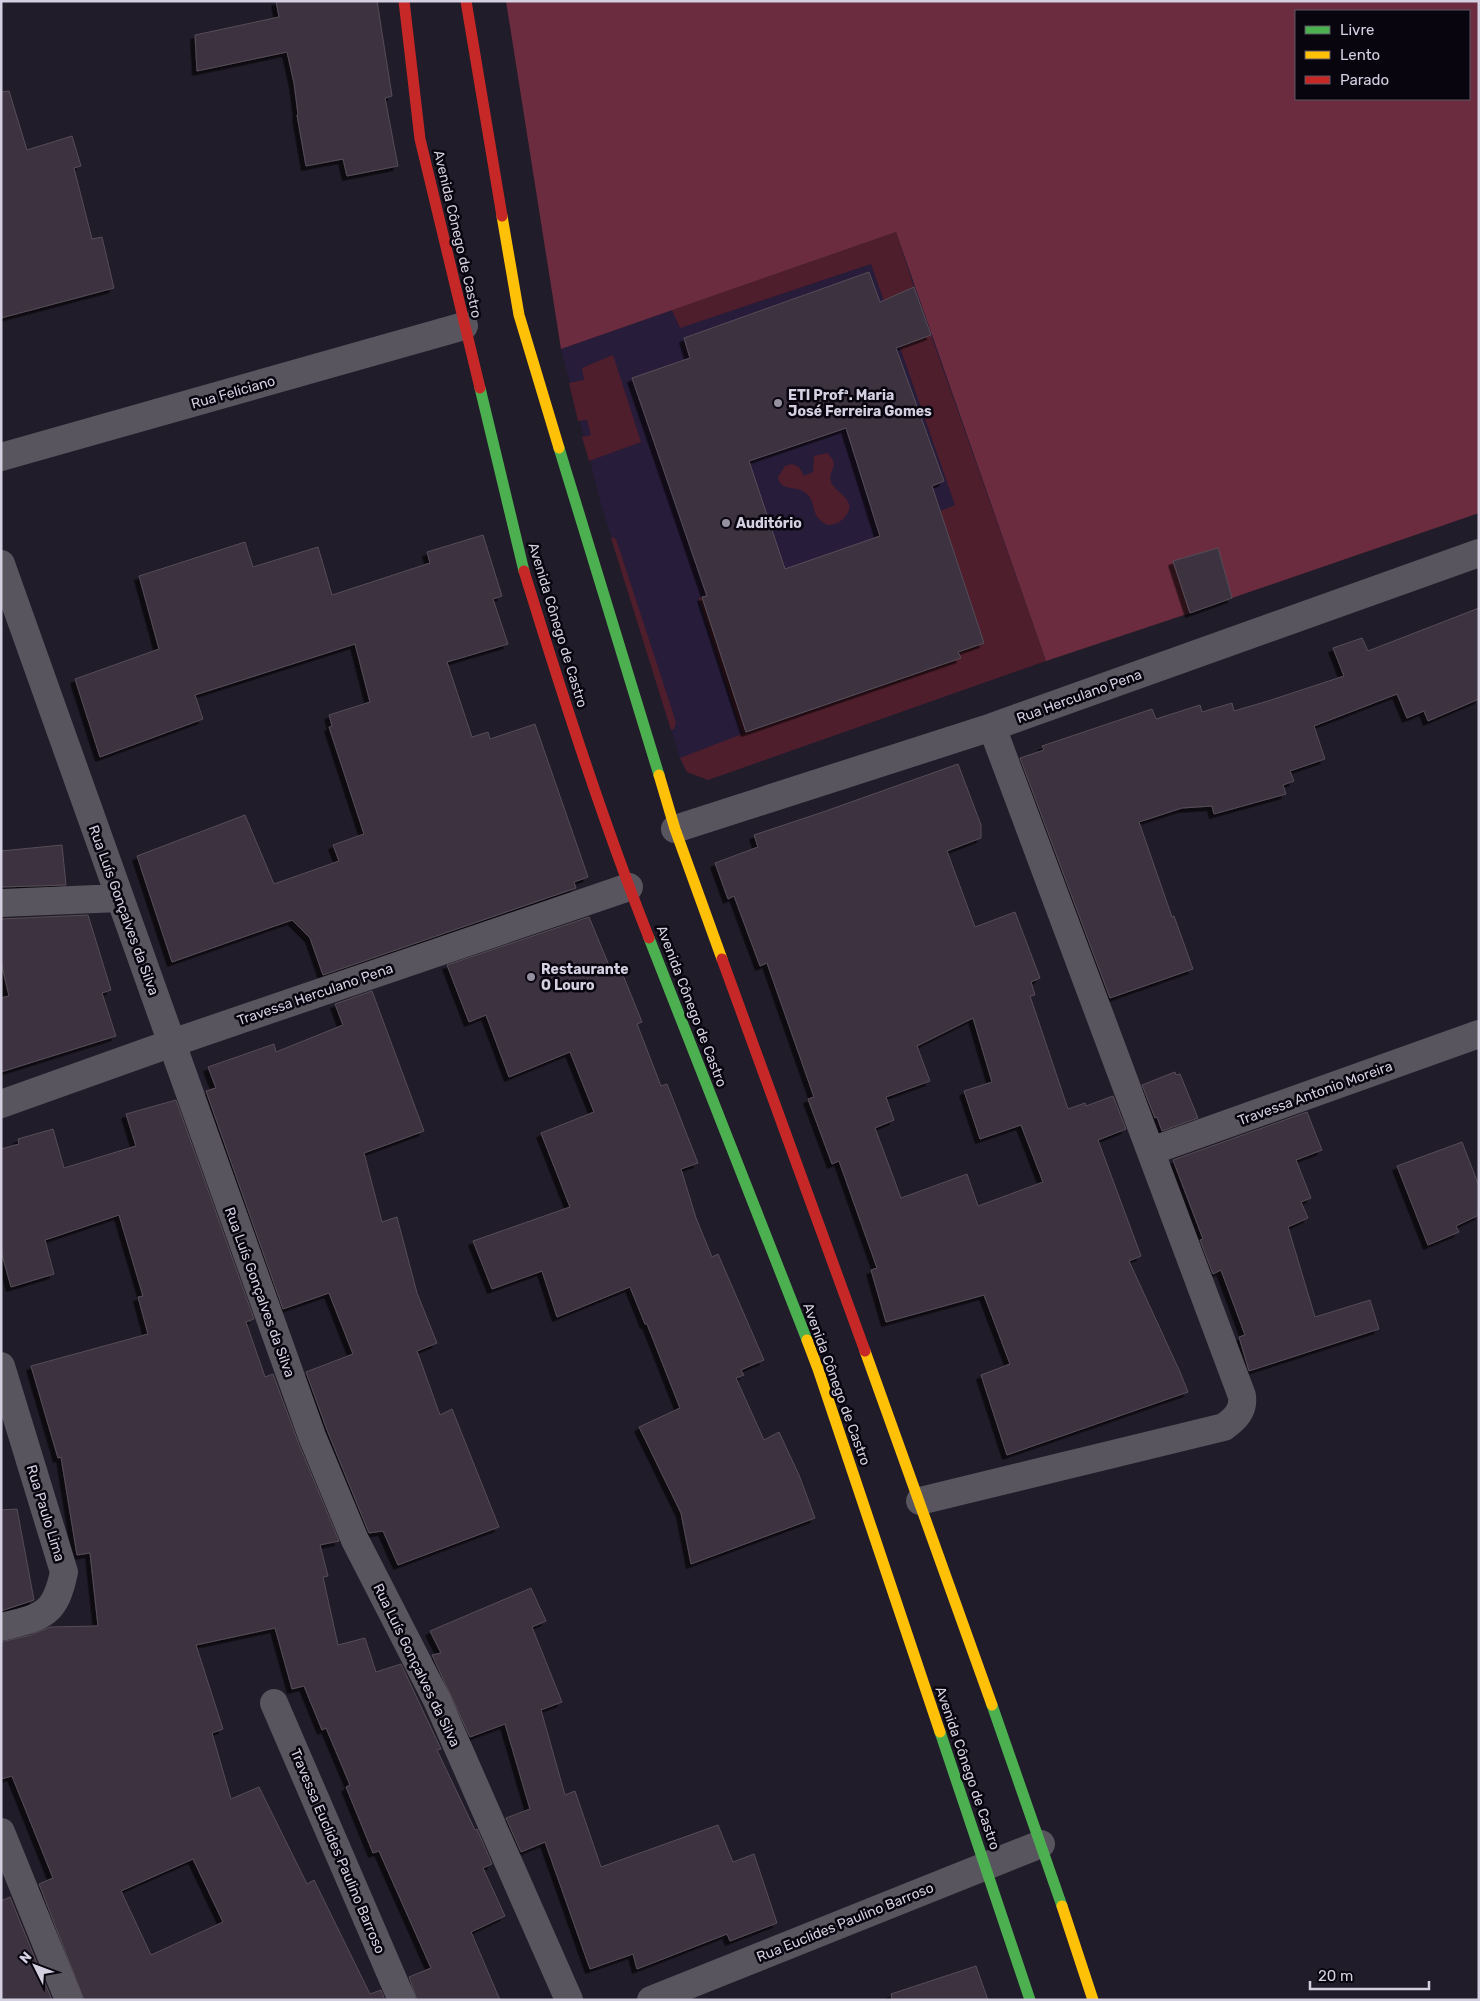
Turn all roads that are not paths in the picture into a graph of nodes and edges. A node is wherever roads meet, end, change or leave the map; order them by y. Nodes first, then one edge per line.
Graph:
1 (404, 1) edge
2 (466, 1) edge
3 (464, 326) junction
4 (1, 457) edge
5 (1479, 553) edge
6 (1, 564) edge
7 (992, 727) junction
8 (675, 829) junction
9 (629, 887) junction
10 (119, 898) junction
11 (1, 904) edge
12 (1479, 1034) edge
13 (172, 1042) junction
14 (1, 1104) edge
15 (1151, 1151) junction
16 (1, 1366) edge
17 (920, 1501) junction
18 (1, 1628) edge
19 (274, 1703) dead end
20 (1, 1832) edge
21 (1041, 1844) junction
22 (985, 1866) junction
23 (9, 1869) edge
24 (69, 2000) edge
25 (402, 2000) edge
26 (569, 2000) edge
27 (650, 2000) edge
28 (1030, 2000) edge
29 (1093, 2000) edge

1 - 3 main road, Avenida Cônego de Castro
2 - 8 main road
3 - 4 street, Rua Feliciano
3 - 9 main road, Avenida Cônego de Castro
5 - 7 street, Rua Herculano Pena
6 - 10 street, Rua Luís Gonçalves da Silva
7 - 8 street, Rua Herculano Pena
7 - 15 street
8 - 17 main road
9 - 13 street, Travessa Herculano Pena
9 - 22 main road, Avenida Cônego de Castro
10 - 11 street
10 - 13 street, Rua Luís Gonçalves da Silva
12 - 15 street, Travessa Antonio Moreira
13 - 14 street, Travessa Herculano Pena
13 - 26 street, Rua Luís Gonçalves da Silva
15 - 17 street
16 - 18 street, Rua Paulo Lima
17 - 21 main road
19 - 25 street, Travessa Euclides Paulino Barroso
20 - 23 street
21 - 22 street, Rua Euclides Paulino Barroso
21 - 29 main road
22 - 27 street, Rua Euclides Paulino Barroso
22 - 28 main road, Avenida Cônego de Castro
23 - 24 street

